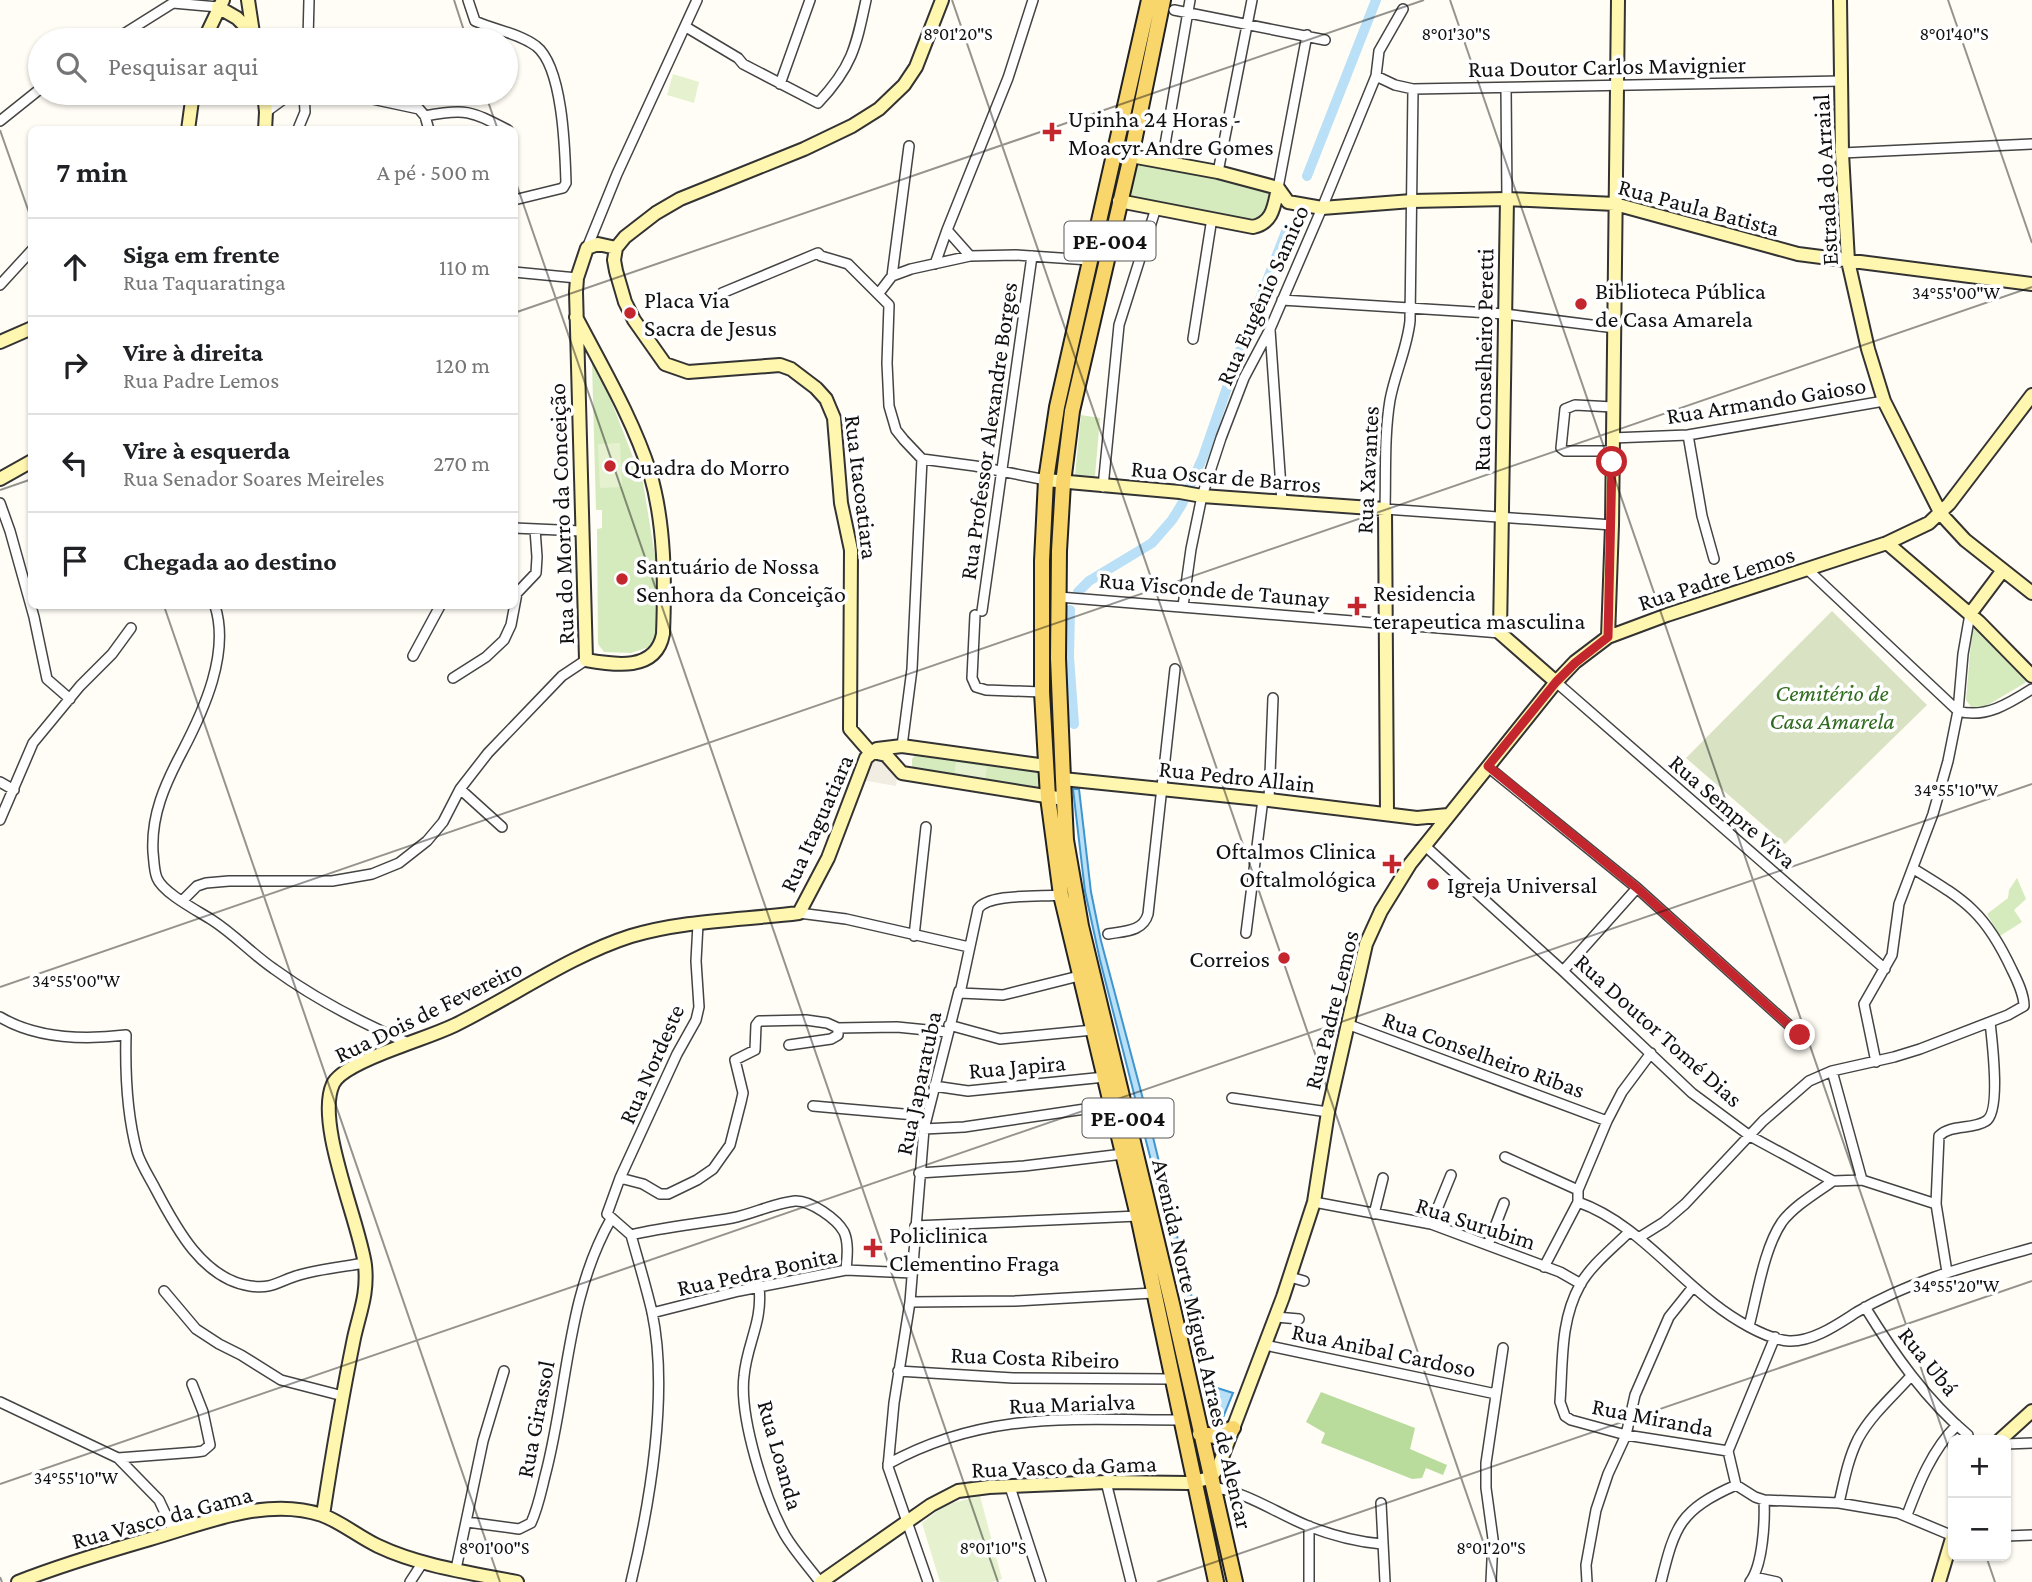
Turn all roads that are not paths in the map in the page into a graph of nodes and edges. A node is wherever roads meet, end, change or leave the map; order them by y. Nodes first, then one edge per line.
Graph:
1 (248, 0) edge
2 (309, 0) edge
3 (468, 0) edge
4 (697, 0) edge
5 (810, 0) edge
6 (866, 0) edge
7 (942, 0) edge
8 (1033, 0) edge
9 (1149, 0) edge
10 (1190, 0) edge
11 (1252, 0) edge
12 (1618, 0) edge
13 (1840, 0) edge
14 (173, 1) edge
15 (221, 4) edge
16 (1168, 5) edge
17 (1403, 9) dead end
18 (1187, 12) junction
19 (1248, 24) junction
20 (686, 27) junction
21 (132, 28) edge
22 (210, 28) edge
23 (246, 28) edge
24 (253, 28) edge
25 (308, 28) edge
26 (493, 28) edge
27 (1307, 35) junction
28 (518, 38) edge
29 (1325, 40) dead end
30 (1376, 76) junction
31 (1841, 81) junction
32 (780, 84) junction
33 (1617, 85) junction
34 (1506, 88) junction
35 (1413, 89) junction
36 (28, 99) edge
37 (191, 105) edge
38 (265, 105) edge
39 (276, 105) edge
40 (305, 105) edge
41 (400, 105) edge
42 (266, 112) junction
43 (425, 116) junction
44 (0, 121) edge
45 (189, 126) edge
46 (265, 126) edge
47 (299, 126) edge
48 (428, 126) edge
49 (499, 126) edge
50 (2032, 144) edge
51 (909, 146) dead end
52 (1842, 153) junction
53 (1131, 156) junction
54 (1162, 162) junction
55 (1218, 172) junction
56 (1278, 188) junction
57 (518, 199) edge
58 (1507, 199) junction
59 (1119, 201) junction
60 (1412, 201) junction
61 (1615, 204) junction
62 (1156, 208) junction
63 (1322, 208) junction
64 (1212, 218) junction
65 (947, 230) junction
66 (587, 248) junction
67 (616, 248) junction
68 (28, 254) edge
69 (970, 256) junction
70 (1032, 256) junction
71 (1089, 260) junction
72 (1848, 261) junction
73 (935, 264) junction
74 (518, 272) edge
75 (892, 276) junction
76 (577, 278) junction
77 (2032, 284) edge
78 (0, 285) edge
79 (722, 293) dead end
80 (879, 293) junction
81 (1282, 300) junction
82 (1409, 308) junction
83 (1505, 314) junction
84 (576, 317) junction
85 (1270, 328) junction
86 (1615, 328) junction
87 (28, 330) edge
88 (1193, 339) dead end
89 (0, 342) edge
90 (2032, 395) edge
91 (1884, 401) junction
92 (1613, 407) junction
93 (1688, 435) junction
94 (1612, 445) junction
95 (922, 458) junction
96 (28, 463) edge
97 (1001, 470) junction
98 (0, 479) edge
99 (1046, 480) junction
100 (1063, 483) junction
101 (1103, 487) junction
102 (1198, 496) junction
103 (1282, 502) junction
104 (0, 503) edge
105 (1385, 509) junction
106 (1941, 514) junction
107 (1502, 519) junction
108 (1612, 525) junction
109 (518, 528) edge
110 (535, 530) junction
111 (581, 531) junction
112 (1887, 543) junction
113 (1714, 559) dead end
114 (1808, 570) junction
115 (2003, 570) junction
116 (518, 592) edge
117 (2032, 593) edge
118 (28, 596) edge
119 (1059, 597) junction
120 (1183, 606) junction
121 (32, 609) edge
122 (216, 609) edge
123 (438, 609) edge
124 (514, 609) edge
125 (1970, 614) junction
126 (1384, 624) junction
127 (131, 628) dead end
128 (1500, 633) junction
129 (1608, 637) junction
130 (413, 656) dead end
131 (586, 660) junction
132 (1175, 669) dead end
133 (2032, 676) edge
134 (453, 678) dead end
135 (1556, 682) junction
136 (2032, 689) edge
137 (1042, 692) junction
138 (1273, 698) dead end
139 (71, 699) junction
140 (1958, 711) junction
141 (902, 746) junction
142 (872, 753) junction
143 (1046, 766) junction
144 (1488, 766) junction
145 (899, 772) junction
146 (1063, 779) junction
147 (0, 782) edge
148 (460, 789) junction
149 (13, 790) junction
150 (1163, 790) junction
151 (1048, 797) junction
152 (1064, 799) junction
153 (1266, 799) junction
154 (1387, 813) junction
155 (1448, 815) junction
156 (1408, 816) junction
157 (0, 820) edge
158 (502, 827) dead end
159 (926, 827) dead end
160 (1424, 845) junction
161 (1914, 869) junction
162 (1637, 888) junction
163 (1061, 895) junction
164 (183, 900) junction
165 (799, 913) junction
166 (698, 924) junction
167 (1246, 933) dead end
168 (1108, 934) dead end
169 (914, 936) junction
170 (969, 947) junction
171 (1885, 969) junction
172 (1563, 971) junction
173 (1079, 976) junction
174 (960, 993) junction
175 (0, 1017) edge
176 (1990, 1022) junction
177 (1347, 1024) junction
178 (838, 1028) junction
179 (948, 1028) junction
180 (1093, 1030) junction
181 (1800, 1035) dead end
182 (408, 1043) junction
183 (789, 1045) dead end
184 (1651, 1053) junction
185 (1875, 1062) junction
186 (1832, 1071) junction
187 (1105, 1077) junction
188 (934, 1086) junction
189 (1232, 1098) dead end
190 (1112, 1105) junction
191 (813, 1106) dead end
192 (1328, 1112) junction
193 (926, 1116) junction
194 (1606, 1121) junction
195 (924, 1129) junction
196 (1749, 1136) junction
197 (1124, 1154) junction
198 (1505, 1157) dead end
199 (919, 1173) junction
200 (1451, 1175) dead end
201 (620, 1178) junction
202 (1383, 1178) dead end
203 (1862, 1180) junction
204 (1833, 1181) junction
205 (1578, 1190) junction
206 (1314, 1202) junction
207 (1578, 1202) junction
208 (1503, 1203) dead end
209 (1936, 1204) junction
210 (1374, 1214) junction
211 (609, 1216) junction
212 (1138, 1216) junction
213 (1431, 1224) junction
214 (915, 1226) junction
215 (1629, 1232) junction
216 (631, 1235) junction
217 (1640, 1237) junction
218 (1488, 1245) junction
219 (2032, 1248) edge
220 (591, 1258) joint
221 (365, 1263) junction
222 (1544, 1267) junction
223 (846, 1270) junction
224 (1947, 1272) junction
225 (912, 1273) junction
226 (1290, 1277) junction
227 (1304, 1281) dead end
228 (1581, 1284) junction
229 (759, 1287) junction
230 (1693, 1287) junction
231 (164, 1291) dead end
232 (1153, 1293) junction
233 (910, 1302) junction
234 (1865, 1307) junction
235 (652, 1313) junction
236 (1276, 1317) junction
237 (1299, 1320) dead end
238 (1749, 1326) junction
239 (1775, 1337) junction
240 (1265, 1345) junction
241 (1503, 1348) dead end
242 (505, 1371) dead end
243 (898, 1371) junction
244 (1911, 1376) junction
245 (1171, 1379) junction
246 (192, 1384) dead end
247 (1496, 1394) junction
248 (343, 1395) junction
249 (0, 1402) edge
250 (2032, 1411) edge
251 (1181, 1420) junction
252 (1957, 1425) junction
253 (1233, 1428) junction
254 (1200, 1434) junction
255 (1968, 1434) dead end
256 (1626, 1435) junction
257 (2006, 1435) edge
258 (2032, 1443) edge
259 (2011, 1444) edge
260 (1728, 1451) junction
261 (118, 1458) junction
262 (888, 1464) junction
263 (1106, 1482) junction
264 (1195, 1482) junction
265 (1211, 1483) junction
266 (1735, 1485) junction
267 (1010, 1487) junction
268 (1764, 1500) junction
269 (1381, 1503) dead end
270 (1839, 1503) junction
271 (1907, 1515) junction
272 (323, 1516) junction
273 (908, 1521) junction
274 (467, 1522) junction
275 (1309, 1526) junction
276 (174, 1532) junction
277 (1948, 1534) edge
278 (2032, 1535) edge
279 (2011, 1536) edge
280 (1382, 1544) junction
281 (1948, 1552) edge
282 (423, 1562) junction
283 (456, 1569) junction
284 (481, 1579) edge
285 (1752, 1579) edge
286 (827, 1580) edge
287 (18, 1582) edge
288 (410, 1582) edge
289 (517, 1582) edge
290 (631, 1582) edge
291 (928, 1582) edge
292 (1041, 1582) edge
293 (1131, 1582) edge
294 (1216, 1582) edge
295 (1235, 1582) edge
296 (1309, 1582) edge
297 (1385, 1582) edge
298 (1491, 1582) edge
299 (1587, 1582) edge
300 (1661, 1582) edge
301 (1777, 1582) edge
302 (1939, 1582) edge

1 - 24 street
2 - 25 street
3 - 26 street
4 - 20 street, Rua do Morro da Conceição
5 - 32 street
6 - 32 street
7 - 67 street
8 - 65 street
9 - 71 main road, Avenida Norte Miguel Arraes de Alencar / PE-004
10 - 18 street
11 - 19 street
12 - 33 street
13 - 31 street, Estrada do Arraial
14 - 15 street
14 - 21 street
15 - 22 street
15 - 23 street
16 - 18 street
16 - 53 main road, Avenida Norte Miguel Arraes de Alencar / PE-004
17 - 30 street, Rua Eugênio Samico
18 - 19 street
18 - 54 street
19 - 27 street
19 - 55 street
20 - 32 street
20 - 66 street, Rua do Morro da Conceição
27 - 29 street
27 - 56 street
28 - 57 street
30 - 35 street, Rua Doutor Carlos Mavignier
30 - 63 street, Rua Eugênio Samico
31 - 33 street, Rua Doutor Carlos Mavignier
31 - 52 street, Estrada do Arraial
33 - 34 street, Rua Doutor Carlos Mavignier
33 - 61 street
34 - 35 street, Rua Doutor Carlos Mavignier
34 - 58 street, Rua Conselheiro Peretti
35 - 60 street, Rua Xavantes
36 - 44 street
37 - 45 street
38 - 42 street
39 - 42 street
40 - 47 street
41 - 43 street
42 - 46 street
43 - 48 street
43 - 49 street
50 - 52 street
51 - 75 street
52 - 72 street, Estrada do Arraial
53 - 54 street
53 - 59 main road, Avenida Norte Miguel Arraes de Alencar / PE-004
54 - 55 street
55 - 56 street
56 - 63 street, Rua Paula Batista
56 - 64 street
58 - 60 street, Rua Paula Batista
58 - 61 street, Rua Paula Batista
58 - 83 street, Rua Conselheiro Peretti
59 - 62 street
59 - 100 main road, Avenida Norte Miguel Arraes de Alencar / PE-004
60 - 63 street, Rua Paula Batista
60 - 82 street, Rua Xavantes
61 - 72 street, Rua Paula Batista
61 - 86 street
62 - 64 street
62 - 101 street
63 - 81 street, Rua Eugênio Samico
64 - 88 street
65 - 69 street
65 - 73 street
66 - 67 street
66 - 76 street, Rua do Morro da Conceição
67 - 142 street, Rua Itacoatiara
68 - 78 street
69 - 70 street
69 - 73 street
70 - 71 street
70 - 97 street, Rua Professor Alexandre Borges
71 - 99 main road, Avenida Norte Miguel Arraes de Alencar / PE-004
72 - 77 street, Rua Paula Batista
72 - 91 street, Estrada do Arraial
73 - 75 street
74 - 76 street
75 - 80 street
76 - 84 street, Rua do Morro da Conceição
79 - 80 street
80 - 95 street
81 - 82 street
81 - 85 street, Rua Eugênio Samico
82 - 83 street
82 - 105 street, Rua Xavantes
83 - 86 street
83 - 107 street, Rua Conselheiro Peretti
84 - 111 street, Rua do Morro da Conceição
84 - 131 street, Rua do Morro da Conceição
85 - 102 street, Rua Eugênio Samico
85 - 103 street
86 - 92 street
87 - 89 street
90 - 106 street
91 - 93 street, Rua Armando Gaioso
91 - 106 street, Estrada do Arraial
92 - 94 street
92 - 94 street, Rua Armando Gaioso
93 - 94 street, Rua Armando Gaioso
93 - 113 street
94 - 108 street
95 - 97 street
95 - 141 street
96 - 98 street
97 - 99 street
97 - 137 street, Rua Professor Alexandre Borges
99 - 100 street, Rua Oscar de Barros
99 - 137 main road, Avenida Norte Miguel Arraes de Alencar / PE-004
100 - 101 street, Rua Oscar de Barros
100 - 119 main road, Avenida Norte Miguel Arraes de Alencar / PE-004
101 - 102 street, Rua Oscar de Barros
102 - 103 street, Rua Oscar de Barros
102 - 120 street, Rua Eugênio Samico
103 - 105 street, Rua Oscar de Barros
104 - 118 street
105 - 107 street, Rua Oscar de Barros
105 - 126 street, Rua Xavantes
106 - 112 street, Rua Padre Lemos
106 - 115 street, Estrada do Arraial
107 - 108 street, Rua Oscar de Barros
107 - 128 street, Rua Conselheiro Peretti
108 - 129 street
109 - 110 street
110 - 111 street
110 - 116 street
111 - 131 street, Rua do Morro da Conceição
112 - 114 street, Rua Padre Lemos
112 - 125 street
114 - 129 street, Rua Padre Lemos
114 - 140 street
115 - 117 street, Estrada do Arraial
115 - 125 street
119 - 120 street, Rua Visconde de Taunay
119 - 146 main road, Avenida Norte Miguel Arraes de Alencar / PE-004
120 - 126 street, Rua Visconde de Taunay
121 - 139 street
122 - 164 street
123 - 130 street
124 - 134 street
125 - 133 street
125 - 140 street
126 - 128 street, Rua Visconde de Taunay
126 - 154 street, Rua Xavantes
127 - 139 street
128 - 135 street
129 - 135 street, Rua Padre Lemos
131 - 148 street
132 - 150 street
135 - 144 street, Rua Padre Lemos
135 - 171 street, Rua Sempre Viva
136 - 140 street
137 - 143 main road, Avenida Norte Miguel Arraes de Alencar / PE-004
138 - 153 street
139 - 149 street
140 - 161 street
141 - 142 street
141 - 143 street
141 - 145 street
142 - 145 street, Rua Itacoatiara
142 - 165 street, Rua Itaguatiara
143 - 151 main road, Avenida Norte Miguel Arraes de Alencar / PE-004
144 - 155 street, Rua Padre Lemos
144 - 162 street
145 - 151 street
146 - 150 street, Rua Pedro Allain
146 - 152 main road, Avenida Norte Miguel Arraes de Alencar / PE-004
147 - 149 street
148 - 158 street
148 - 164 street
149 - 157 street
150 - 153 street, Rua Pedro Allain
150 - 168 street
151 - 152 street
151 - 163 main road, Avenida Norte Miguel Arraes de Alencar / PE-004
152 - 254 main road, Avenida Norte Miguel Arraes de Alencar / PE-004
153 - 154 street, Rua Pedro Allain
153 - 167 street
154 - 156 street, Rua Pedro Allain
155 - 156 street, Rua Pedro Allain
155 - 160 street, Rua Padre Lemos
156 - 160 street
159 - 169 street
160 - 172 street, Rua Doutor Tomé Dias
160 - 177 street, Rua Padre Lemos
161 - 171 street
161 - 176 street
162 - 172 street
162 - 181 street
163 - 170 street, Rua Japaratuba
163 - 173 main road, Avenida Norte Miguel Arraes de Alencar / PE-004
164 - 182 street
165 - 166 street, Rua Dois de Fevereiro
165 - 169 street, Rua Dois de Fevereiro
166 - 182 street, Rua Dois de Fevereiro
166 - 201 street, Rua Nordeste
169 - 170 street, Rua Dois de Fevereiro
170 - 174 street, Rua Japaratuba
171 - 185 street
172 - 184 street, Rua Doutor Tomé Dias
173 - 174 street
173 - 180 main road, Avenida Norte Miguel Arraes de Alencar / PE-004
174 - 179 street, Rua Japaratuba
175 - 221 street
176 - 185 street
176 - 209 street
177 - 192 street, Rua Padre Lemos
177 - 194 street, Rua Conselheiro Ribas
178 - 179 street
178 - 183 street
178 - 201 street
179 - 180 street
179 - 188 street, Rua Japaratuba
180 - 187 main road, Avenida Norte Miguel Arraes de Alencar / PE-004
182 - 221 street, Rua Dois de Fevereiro
184 - 194 street
184 - 196 street, Rua Doutor Tomé Dias
185 - 186 street
186 - 196 street
186 - 203 street
187 - 188 street, Rua Japira
187 - 190 main road, Avenida Norte Miguel Arraes de Alencar / PE-004
188 - 193 street, Rua Japaratuba
189 - 192 street
190 - 195 street
190 - 197 main road, Avenida Norte Miguel Arraes de Alencar / PE-004
191 - 193 street
192 - 206 street, Rua Padre Lemos
193 - 195 street, Rua Japaratuba
194 - 205 street
195 - 199 street, Rua Japaratuba
196 - 204 street, Rua Doutor Tomé Dias
196 - 217 street
197 - 199 street
197 - 212 main road, Avenida Norte Miguel Arraes de Alencar / PE-004
198 - 205 street
199 - 214 street, Rua Japaratuba
200 - 213 street
201 - 211 street, Rua Nordeste
202 - 210 street
203 - 204 street
203 - 209 street
204 - 238 street
205 - 207 street
206 - 210 street, Rua Surubim
206 - 226 street, Rua Padre Lemos
207 - 215 street
207 - 222 street
208 - 218 street
209 - 224 street
210 - 213 street, Rua Surubim
211 - 216 street
211 - 220 street, Rua Nordeste
212 - 214 street
212 - 232 main road, Avenida Norte Miguel Arraes de Alencar / PE-004
213 - 218 street, Rua Surubim
214 - 225 street, Rua Japaratuba
215 - 217 street
215 - 228 street
216 - 223 street
216 - 235 street
217 - 230 street
218 - 222 street, Rua Surubim
219 - 224 street
220 - 274 street, Rua Girassol
221 - 248 street, Rua Dois de Fevereiro
222 - 228 street, Rua Surubim
223 - 225 street, Rua Pedra Bonita
223 - 229 street, Rua Pedra Bonita
224 - 234 street
225 - 233 street, Rua Japaratuba
226 - 227 street
226 - 236 street, Rua Padre Lemos
228 - 256 street, Rua Miranda
229 - 235 street, Rua Pedra Bonita
229 - 286 street, Rua Loanda
230 - 238 street
230 - 256 street
231 - 248 street
232 - 233 street
232 - 245 main road, Avenida Norte Miguel Arraes de Alencar / PE-004
233 - 243 street, Rua Japaratuba
234 - 239 street
234 - 244 street, Rua Ubá
235 - 290 street
236 - 237 street
236 - 240 street, Rua Padre Lemos
238 - 239 street
239 - 260 street
240 - 247 street, Rua Anibal Cardoso
240 - 253 street, Rua Padre Lemos
241 - 247 street
242 - 274 street
243 - 245 street, Rua Costa Ribeiro
243 - 262 street, Rua Japaratuba
244 - 252 street, Rua Ubá
244 - 270 street
245 - 251 main road, Avenida Norte Miguel Arraes de Alencar / PE-004
246 - 261 street
247 - 298 street
248 - 272 street, Rua Dois de Fevereiro
249 - 261 street
250 - 257 street
251 - 262 street, Rua Marialva
251 - 264 main road, Avenida Norte Miguel Arraes de Alencar / PE-004
252 - 255 street, Rua Ubá
252 - 271 street
253 - 254 main road
253 - 265 street, Rua Padre Lemos
254 - 265 main road, Avenida Norte Miguel Arraes de Alencar / PE-004
256 - 260 street, Rua Miranda
256 - 299 street
258 - 259 street
260 - 266 street
261 - 276 street
262 - 273 street, Rua Japaratuba
263 - 264 street, Rua Vasco da Gama
263 - 267 street, Rua Vasco da Gama
263 - 293 street
264 - 265 street, Rua Vasco da Gama
264 - 294 main road, Avenida Norte Miguel Arraes de Alencar / PE-004
265 - 275 street
265 - 295 main road, Avenida Norte Miguel Arraes de Alencar / PE-004
266 - 268 street
266 - 300 street
267 - 273 street, Rua Vasco da Gama
267 - 292 street
268 - 270 street
268 - 285 street
269 - 280 street
270 - 271 street
271 - 277 street
272 - 276 street, Rua Vasco da Gama
272 - 282 street, Rua Vasco da Gama
273 - 286 street, Rua Vasco da Gama
273 - 291 street, Rua Japaratuba
274 - 283 street
275 - 280 street
275 - 296 street
276 - 287 street, Rua Vasco da Gama
278 - 279 street
280 - 297 street
281 - 302 street
282 - 283 street, Rua Vasco da Gama
282 - 288 street
283 - 284 street, Rua Vasco da Gama
284 - 289 street, Rua Vasco da Gama
285 - 301 street

